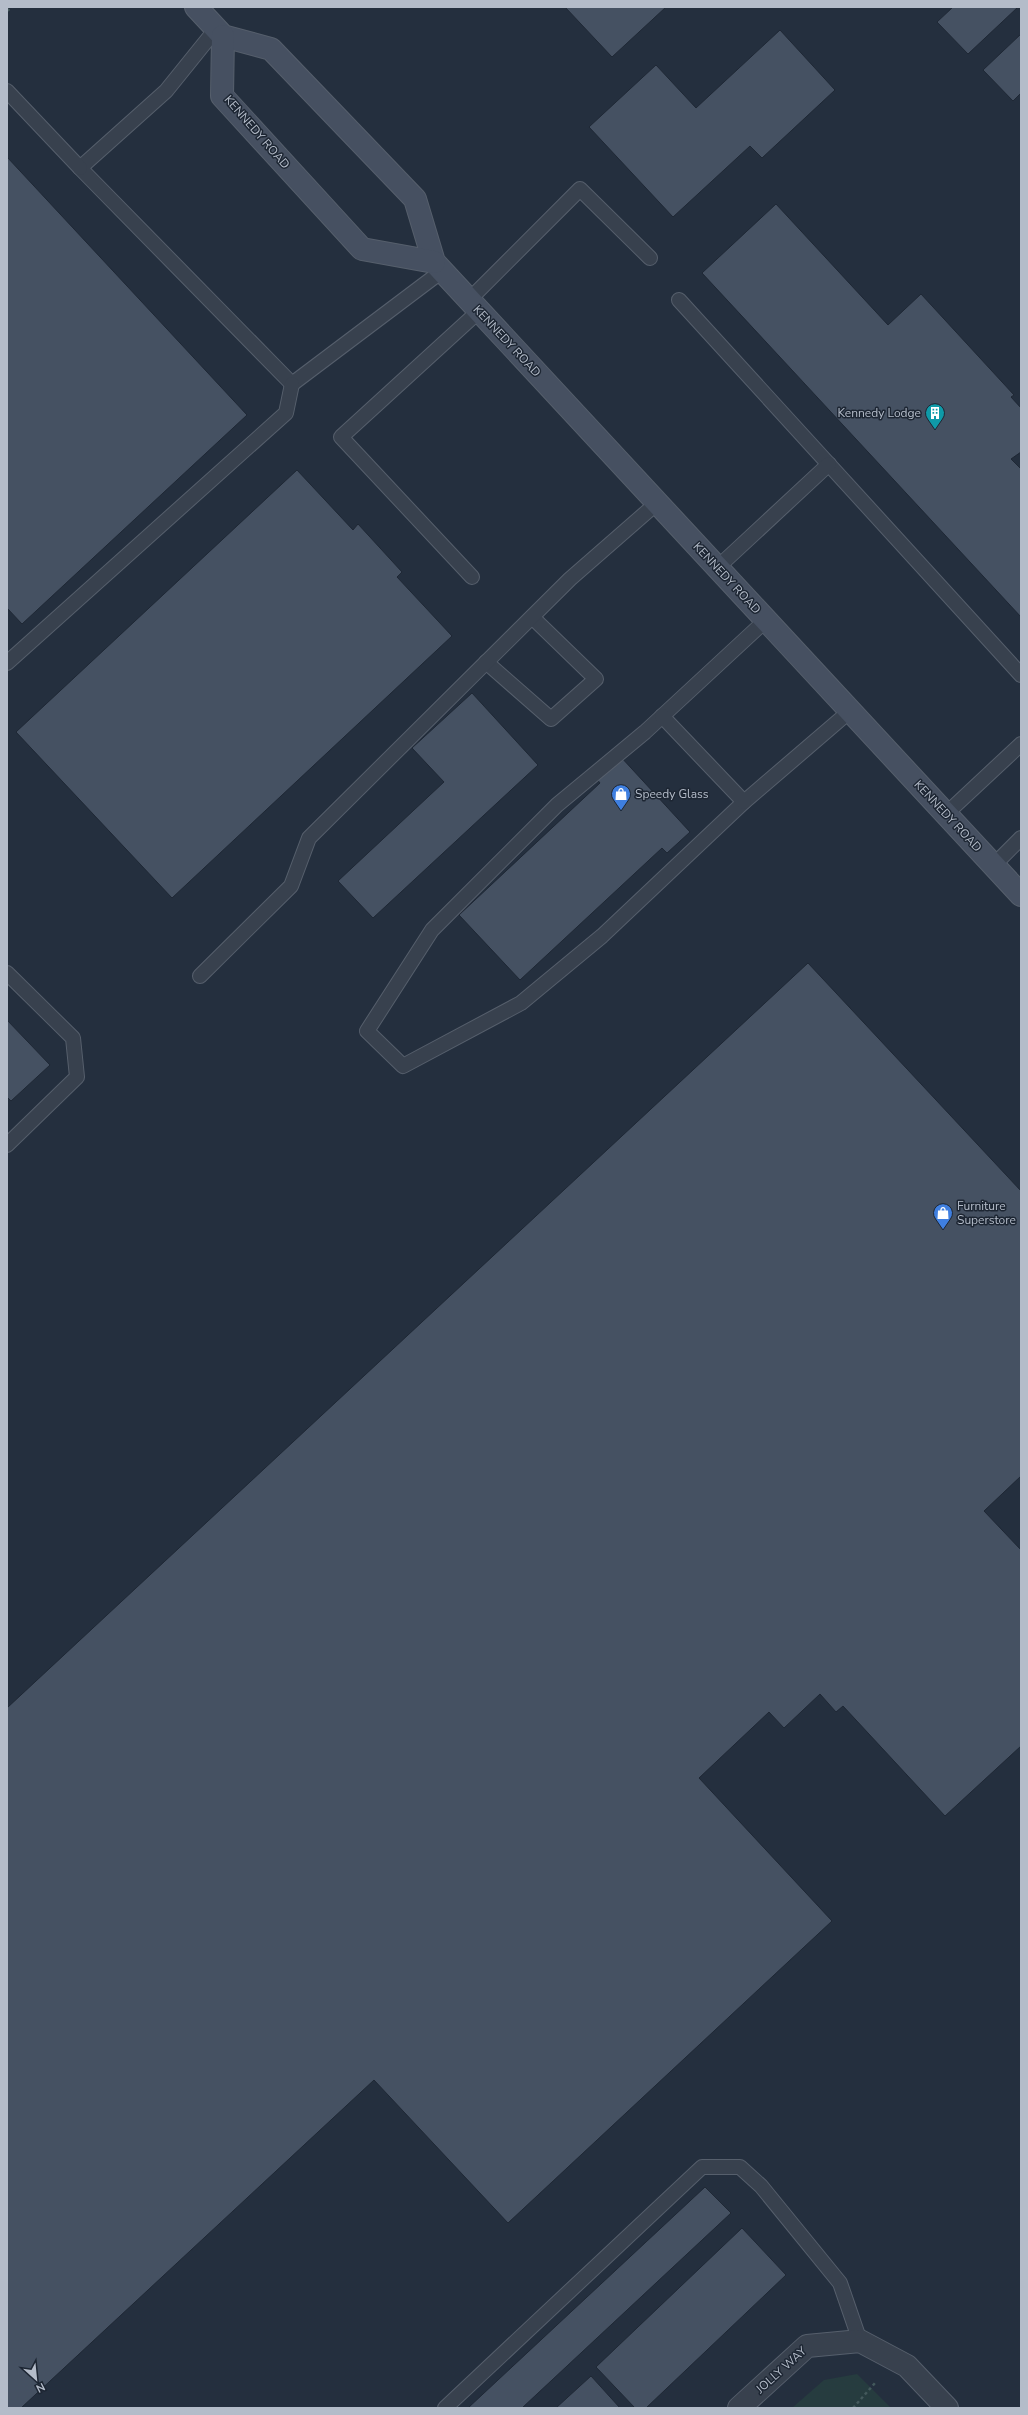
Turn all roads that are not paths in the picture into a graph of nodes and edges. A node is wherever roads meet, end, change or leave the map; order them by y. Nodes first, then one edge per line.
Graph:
1 (196, 7) edge
2 (220, 32) junction
3 (7, 91) edge
4 (80, 168) junction
5 (650, 258) dead end
6 (438, 266) junction
7 (679, 300) dead end
8 (474, 305) junction
9 (292, 384) junction
10 (829, 464) junction
11 (657, 503) junction
12 (717, 568) junction
13 (472, 576) dead end
14 (532, 617) junction
15 (766, 620) junction
16 (486, 662) junction
17 (7, 663) edge
18 (1021, 675) edge
19 (850, 711) junction
20 (662, 716) junction
21 (1021, 744) edge
22 (744, 802) junction
23 (946, 814) junction
24 (1021, 838) edge
25 (994, 865) junction
26 (1021, 894) edge
27 (7, 973) edge
28 (200, 976) dead end
29 (7, 1145) edge
30 (860, 2341) junction
31 (446, 2408) edge
32 (739, 2408) edge
33 (948, 2408) edge

1 - 2 main road
2 - 4 lane
2 - 6 main road, KENNEDY ROAD
2 - 6 main road, KENNEDY ROAD
3 - 4 lane
4 - 9 lane
5 - 8 lane
6 - 8 main road, KENNEDY ROAD
6 - 9 lane
7 - 10 lane
8 - 11 main road, KENNEDY ROAD
8 - 13 lane
9 - 17 lane
10 - 12 lane
10 - 18 lane
11 - 12 main road, KENNEDY ROAD
11 - 14 lane
12 - 15 main road, KENNEDY ROAD
14 - 16 lane
14 - 16 lane
15 - 19 main road, KENNEDY ROAD
15 - 20 lane
16 - 28 lane
19 - 22 lane
19 - 23 main road, KENNEDY ROAD
20 - 22 lane
20 - 22 lane
21 - 23 lane
23 - 25 main road, KENNEDY ROAD
24 - 25 lane
25 - 26 main road, KENNEDY ROAD
27 - 29 lane
30 - 31 lane
30 - 32 street, JOLLY WAY
30 - 33 street

